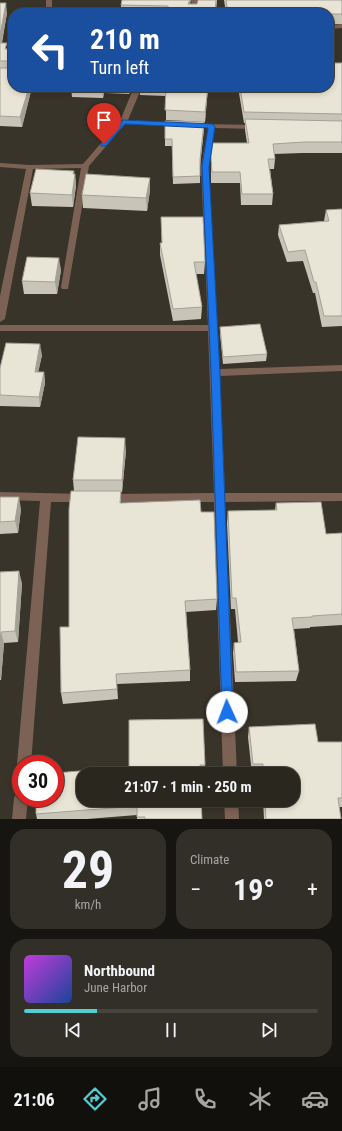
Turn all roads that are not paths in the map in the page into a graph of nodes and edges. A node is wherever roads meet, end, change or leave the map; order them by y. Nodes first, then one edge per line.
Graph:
1 (136, 92) edge
2 (123, 122) junction
3 (212, 126) junction
4 (266, 127) edge
5 (0, 165) edge
6 (85, 166) junction
7 (30, 167) junction
8 (65, 287) dead end
9 (0, 320) edge
10 (0, 328) edge
11 (213, 328) junction
12 (342, 368) edge
13 (215, 373) junction
14 (0, 496) edge
15 (342, 496) edge
16 (219, 497) junction
17 (46, 498) junction
18 (25, 755) edge
19 (230, 767) edge
20 (21, 807) edge
21 (231, 807) edge
22 (20, 819) edge
23 (232, 819) edge

1 - 2 street
2 - 3 street
2 - 6 street
3 - 4 street
3 - 11 street
5 - 7 street
6 - 7 street
6 - 8 street
7 - 9 street
10 - 11 street
11 - 13 street
12 - 13 street
13 - 16 street
14 - 17 street
15 - 16 street
16 - 17 street
16 - 19 street
17 - 18 street
20 - 22 street
21 - 23 street

